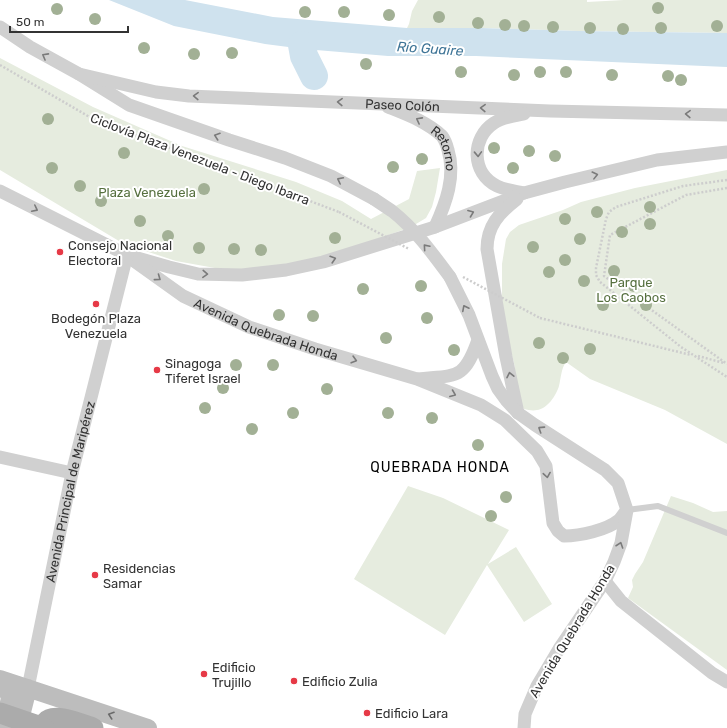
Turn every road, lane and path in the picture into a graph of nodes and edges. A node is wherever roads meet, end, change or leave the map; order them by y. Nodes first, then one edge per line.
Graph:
1 (0, 27) edge
2 (0, 65) edge
3 (80, 74) junction
4 (379, 104) junction
5 (550, 111) junction
6 (727, 115) edge
7 (727, 152) edge
8 (727, 180) edge
9 (727, 188) edge
10 (0, 191) edge
11 (524, 193) junction
12 (339, 212) dead end
13 (435, 227) junction
14 (126, 255) junction
15 (540, 318) dead end
16 (478, 340) junction
17 (694, 356) junction
18 (726, 364) edge
19 (727, 377) edge
20 (417, 379) junction
21 (518, 413) junction
22 (0, 457) edge
23 (72, 473) junction
24 (627, 510) junction
25 (727, 533) edge
26 (605, 581) junction
27 (2, 680) edge
28 (727, 682) edge
29 (28, 688) junction
30 (0, 713) edge
31 (3, 728) edge
32 (18, 728) edge
33 (44, 728) edge
34 (93, 728) edge
35 (148, 728) edge
36 (524, 728) edge

3 -> 1 street, Paseo Colón
2 - 12 path, Ciclovía Plaza Venezuela - Diego Ibarra
4 -> 3 street, Paseo Colón
16 -> 3 street, Paseo Colón, bridge
5 -> 4 street, Paseo Colón
13 -> 4 street, Retorno
6 -> 5 street, Paseo Colón
5 -> 11 street
11 -> 7 street
8 - 17 path
9 - 18 path
10 -> 14 street
13 -> 11 street
21 -> 11 street
14 -> 13 street
14 -> 20 street, Avenida Quebrada Honda
14 - 23 street, Avenida Principal de Maripérez
15 - 17 path
16 - 20 street, Avenida Quebrada Honda
16 - 21 street, Paseo Colón
17 - 18 path
17 - 19 path
20 -> 24 street, Avenida Quebrada Honda
24 -> 21 street, Avenida Quebrada Honda
22 - 23 street
23 - 29 street, Avenida Principal de Maripérez
24 - 25 lane
26 -> 24 street, Avenida Quebrada Honda
26 - 28 street
26 - 36 street, Avenida Quebrada Honda
27 - 29 main road
27 - 31 main road
29 - 32 main road, Avenida Principal de Maripérez
35 -> 29 main road
30 - 33 main road, bridge
33 - 34 main road

